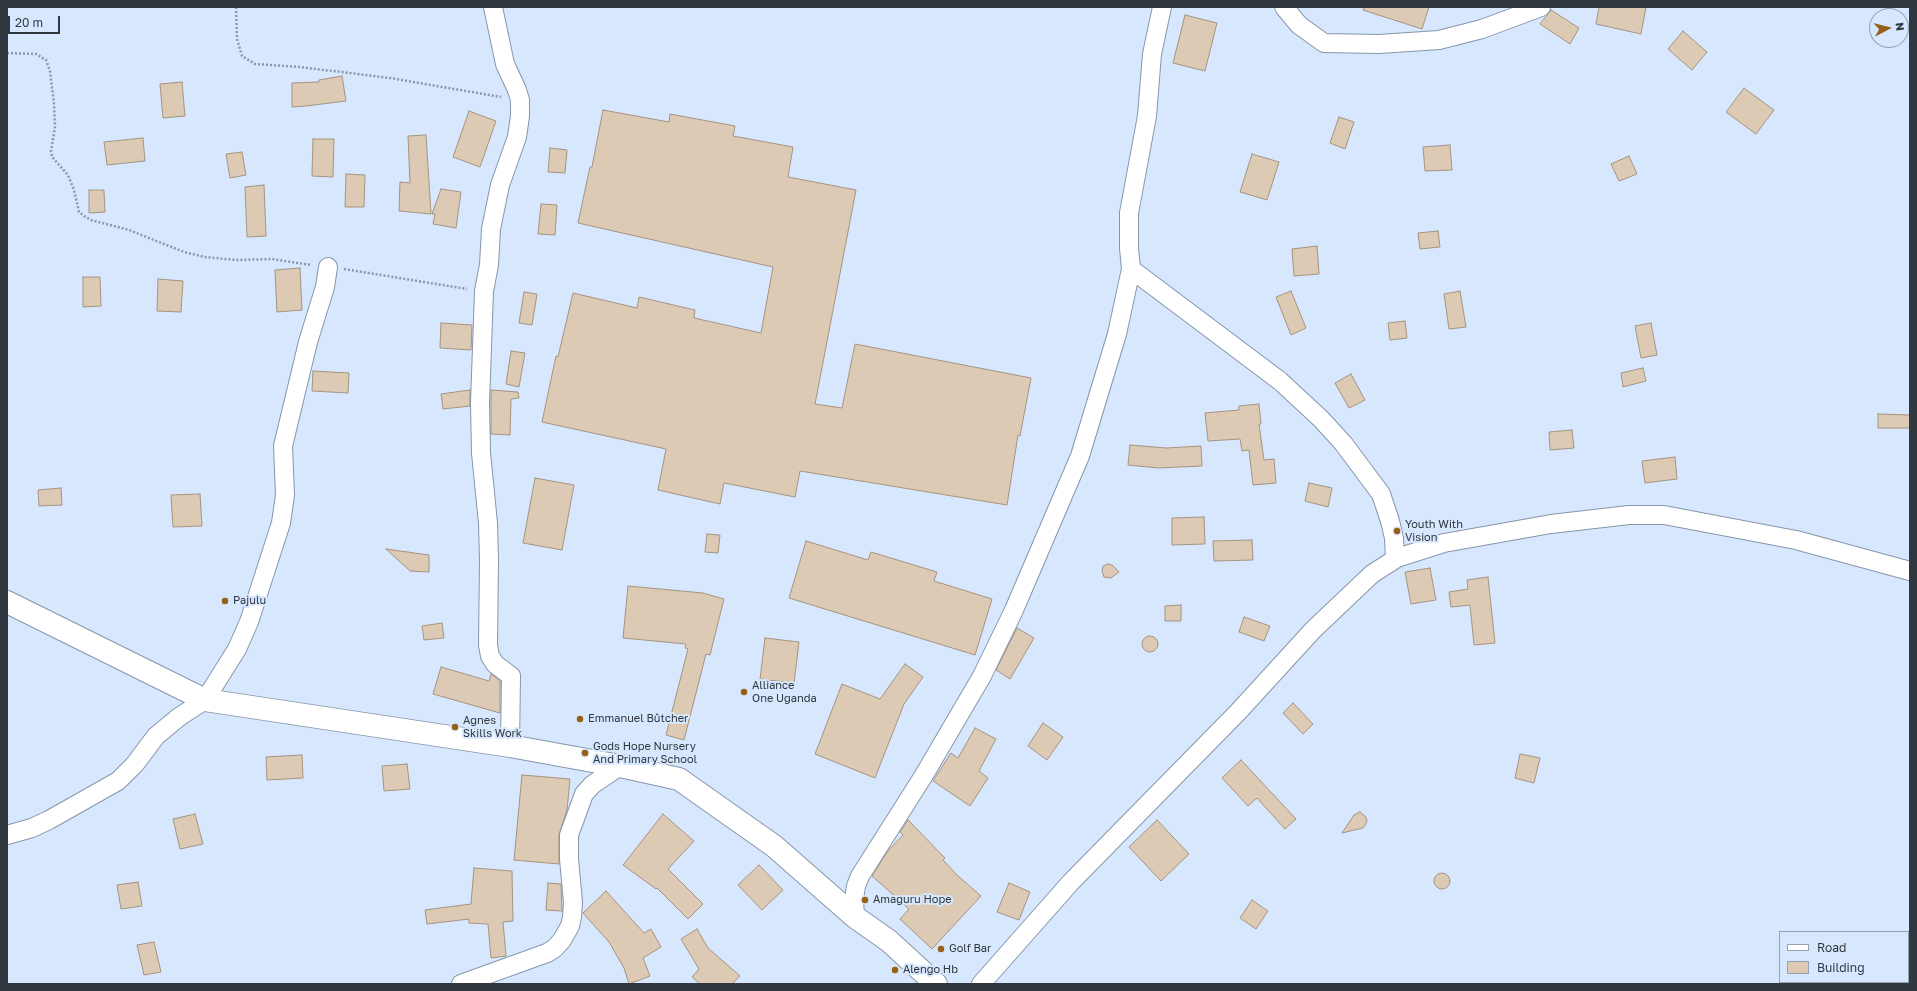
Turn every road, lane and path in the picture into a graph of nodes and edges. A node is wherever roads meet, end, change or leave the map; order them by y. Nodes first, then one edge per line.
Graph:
1 (236, 7) edge
2 (493, 7) edge
3 (1162, 7) edge
4 (1284, 7) edge
5 (1541, 7) edge
6 (7, 53) edge
7 (520, 100) junction
8 (328, 267) junction
9 (1131, 269) junction
10 (484, 291) junction
11 (1395, 559) junction
12 (1910, 571) edge
13 (7, 602) edge
14 (205, 700) junction
15 (510, 746) junction
16 (620, 766) junction
17 (7, 835) edge
18 (855, 917) junction
19 (461, 984) edge
20 (936, 984) edge
21 (981, 984) edge

1 - 7 path
2 - 7 street
3 - 9 street
4 - 5 street
6 - 8 path
7 - 10 street
8 - 10 path
8 - 14 street
9 - 11 street
9 - 18 street
10 - 15 street
11 - 12 street
11 - 21 street
13 - 14 street
14 - 15 street
14 - 17 street
15 - 16 street
16 - 18 street
16 - 19 street
18 - 20 street

